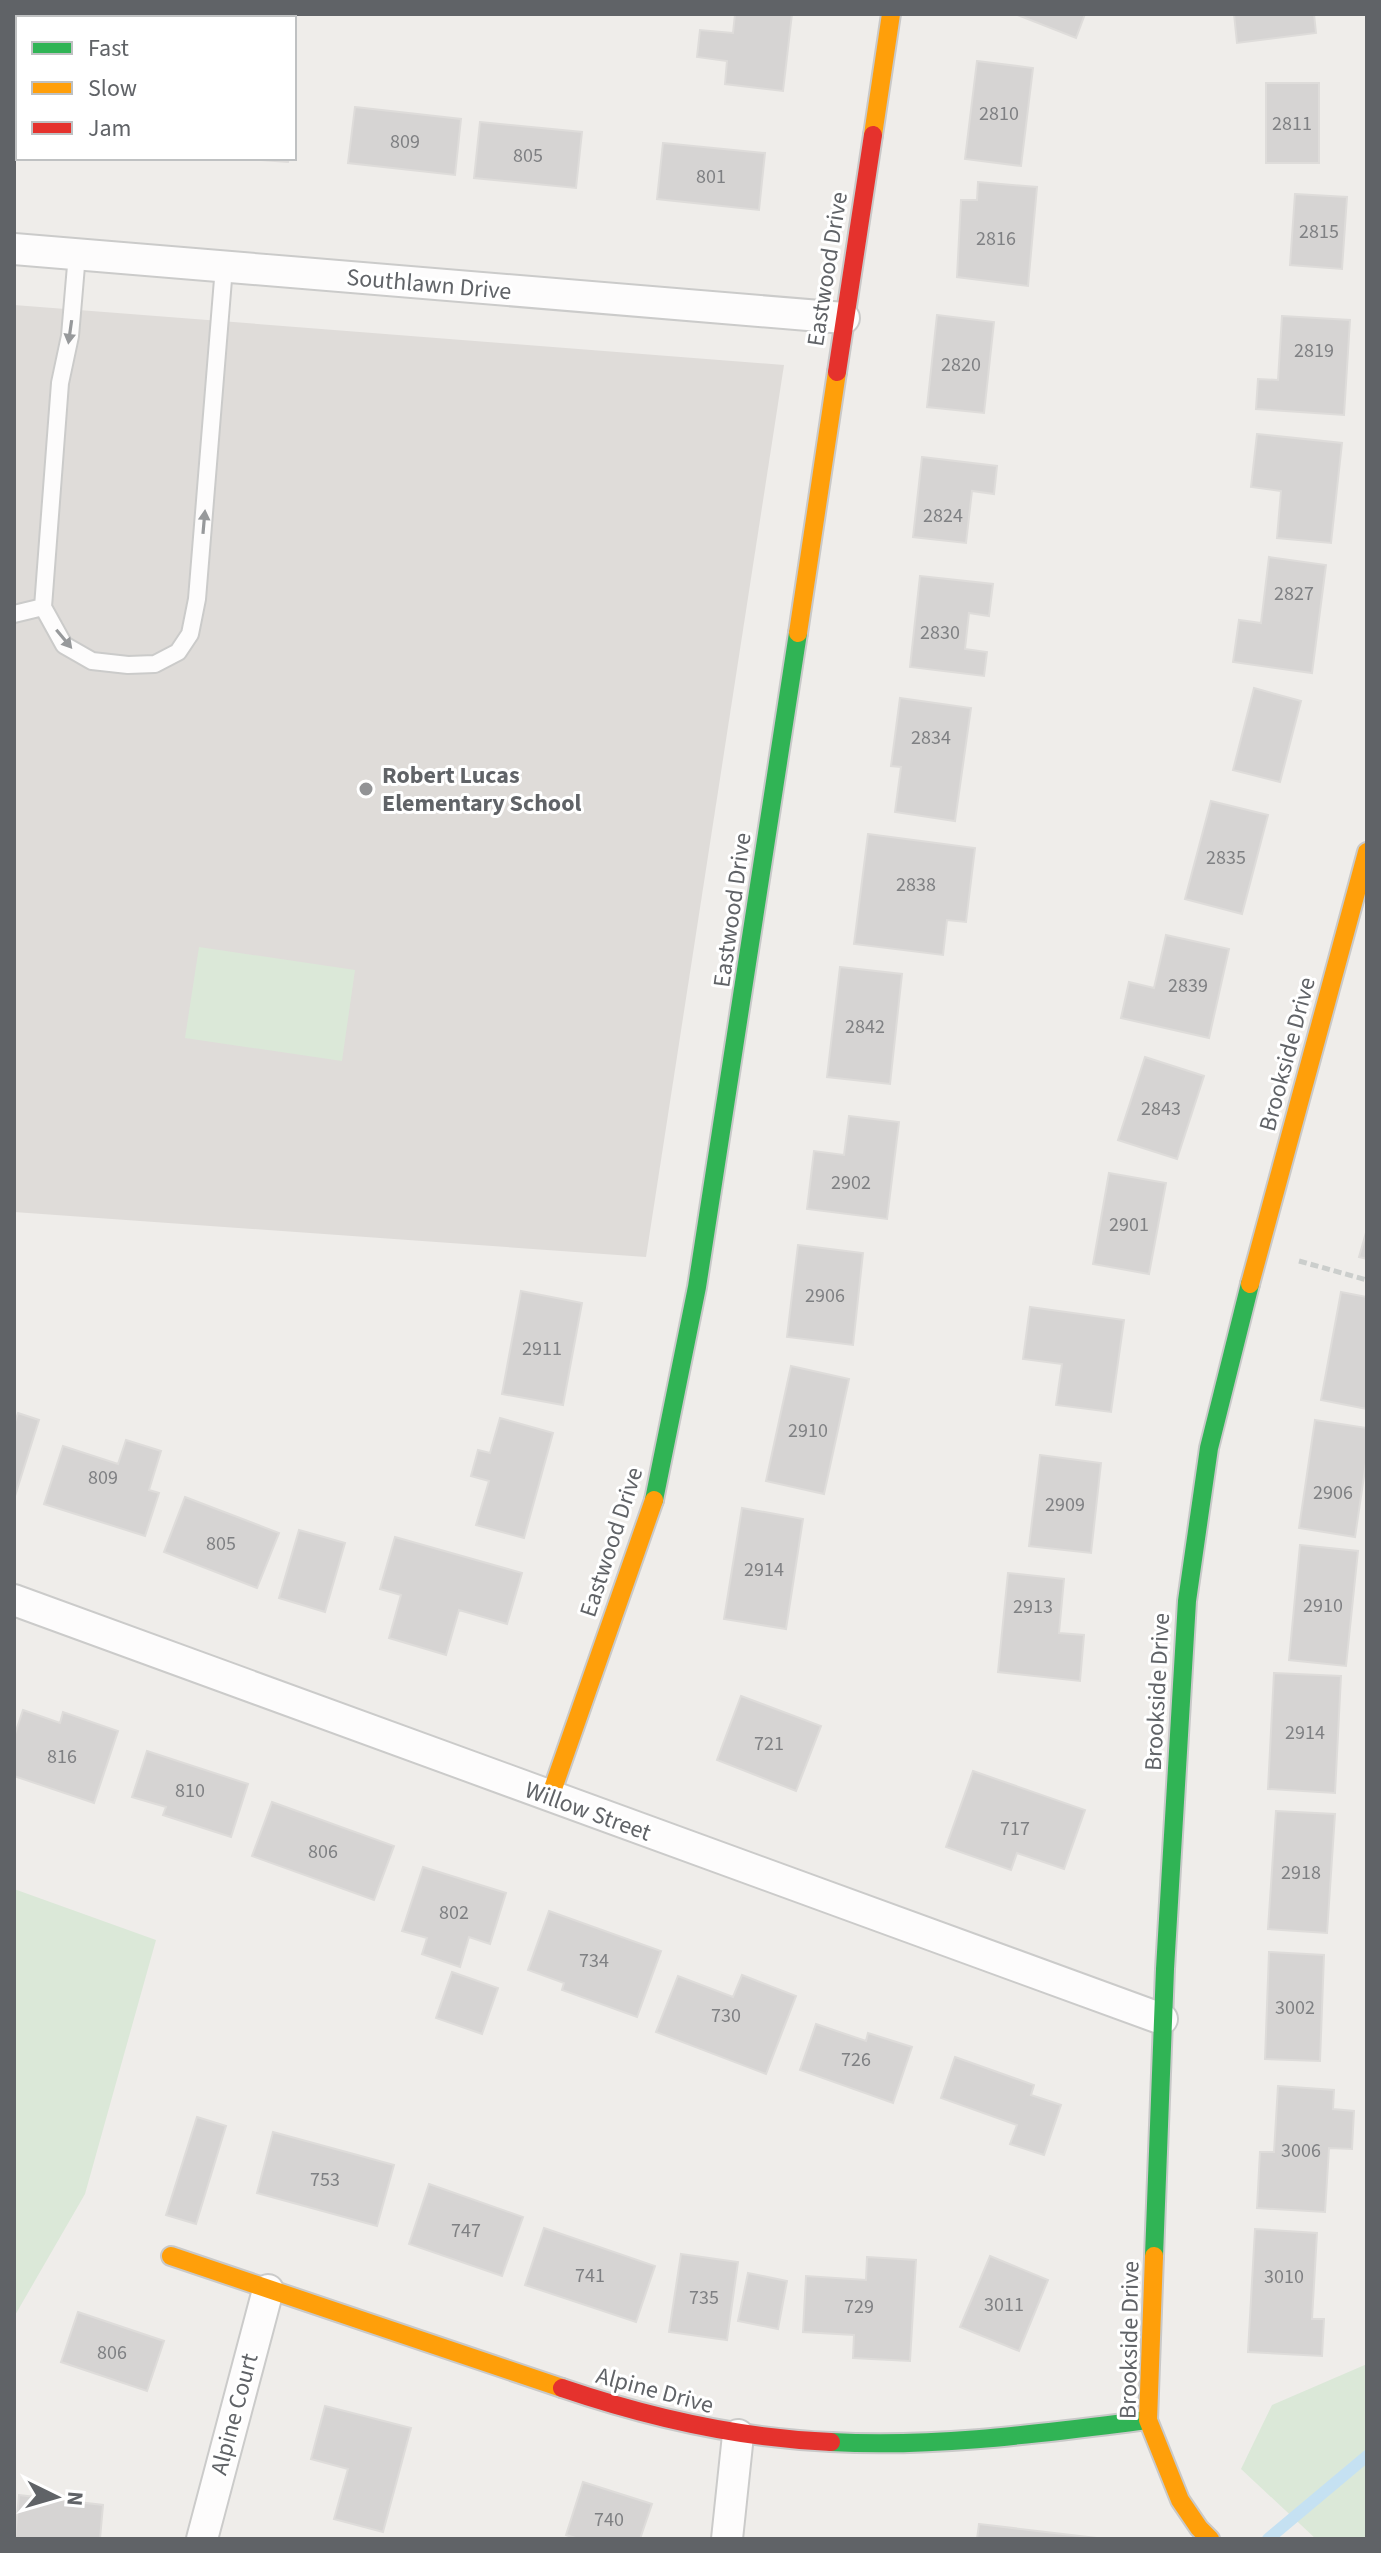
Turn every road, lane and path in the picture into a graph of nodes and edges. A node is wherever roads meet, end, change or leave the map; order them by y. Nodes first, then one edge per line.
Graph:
1 (891, 14) edge
2 (14, 249) edge
3 (77, 254) junction
4 (224, 267) junction
5 (844, 318) junction
6 (43, 607) junction
7 (14, 614) edge
8 (1367, 852) edge
9 (1259, 1249) junction
10 (1367, 1280) edge
11 (14, 1600) edge
12 (550, 1797) junction
13 (1162, 2019) junction
14 (171, 2256) dead end
15 (268, 2290) junction
16 (1148, 2420) junction
17 (738, 2435) junction
18 (1205, 2535) edge
19 (202, 2539) edge
20 (727, 2539) edge

1 - 5 street, Eastwood Drive
2 - 3 street, Southlawn Drive
3 - 4 street, Southlawn Drive
3 -> 6 lane
4 - 5 street, Southlawn Drive
6 -> 4 lane
5 - 12 street, Eastwood Drive
6 - 7 lane
8 - 9 street, Brookside Drive
9 - 10 path
9 - 13 street, Brookside Drive
11 - 12 street, Willow Street
12 - 13 street, Willow Street
13 - 16 street, Brookside Drive
14 - 15 street, Alpine Drive
15 - 17 street, Alpine Drive
15 - 19 street, Alpine Court
16 - 17 street, Alpine Drive
16 - 18 street, Brookside Drive
17 - 20 street

